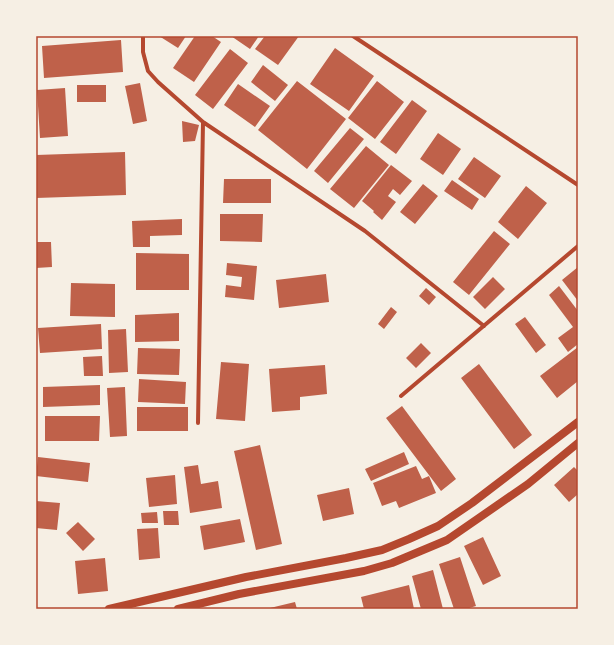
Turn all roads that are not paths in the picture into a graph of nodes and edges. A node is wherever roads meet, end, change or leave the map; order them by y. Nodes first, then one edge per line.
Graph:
1 (143, 36) edge
2 (353, 36) edge
3 (204, 122) junction
4 (578, 185) edge
5 (578, 246) edge
6 (484, 326) junction
7 (401, 396) dead end
8 (578, 422) edge
9 (198, 423) dead end
10 (578, 443) edge
11 (108, 609) edge
12 (178, 609) edge

1 - 3 street
2 - 4 street
3 - 6 street
3 - 9 street
5 - 6 street
6 - 7 street
8 - 11 main road
10 - 12 main road

